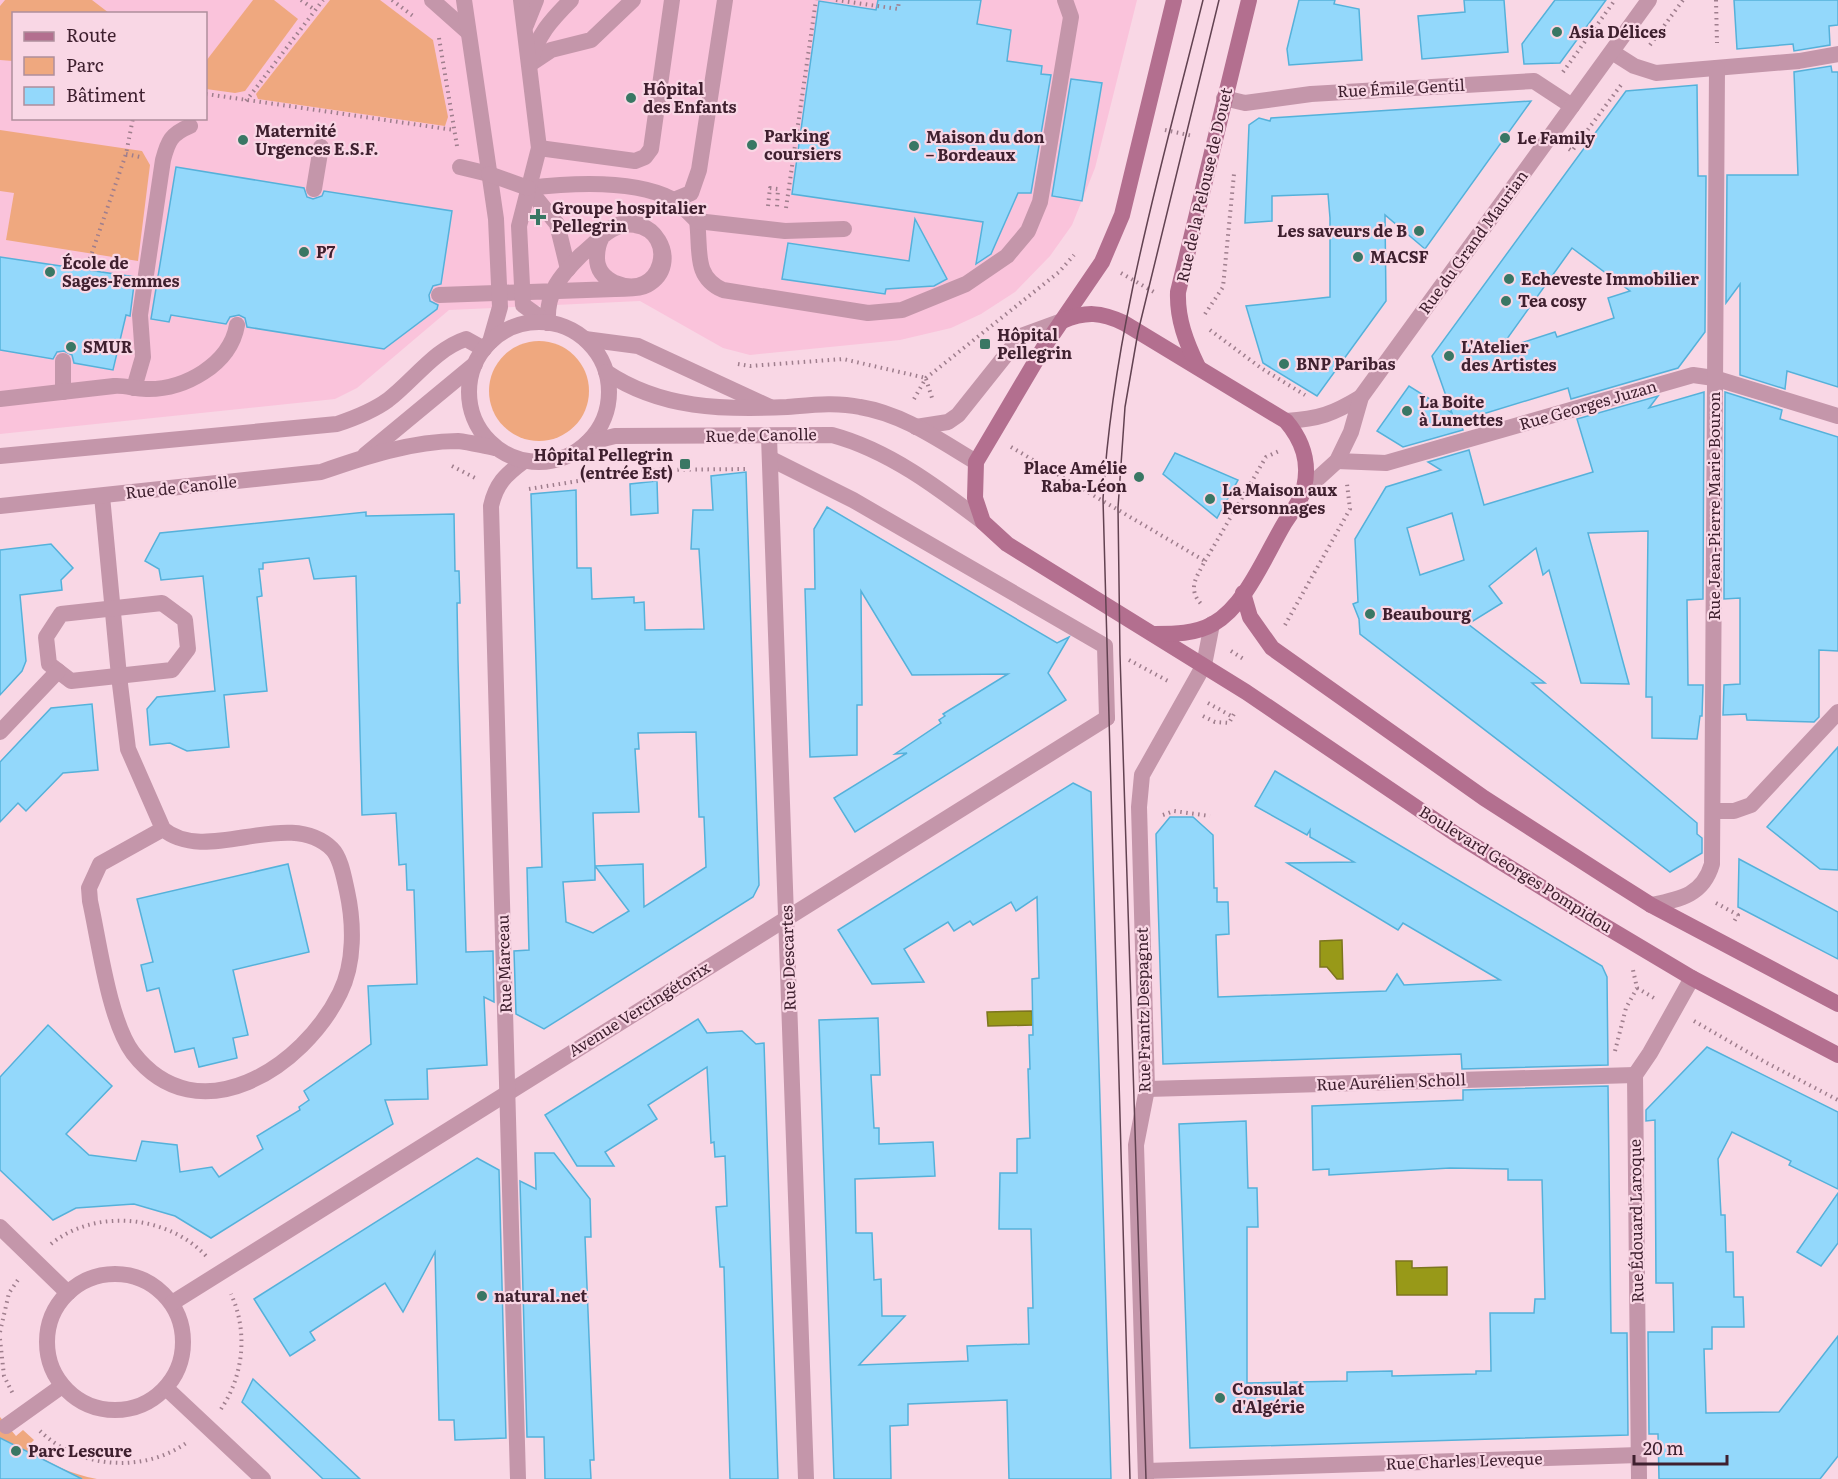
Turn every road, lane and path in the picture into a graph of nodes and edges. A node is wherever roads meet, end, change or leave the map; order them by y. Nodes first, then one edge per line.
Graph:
1 (301, 0) edge
2 (323, 0) edge
3 (432, 0) edge
4 (464, 0) edge
5 (521, 0) edge
6 (536, 0) edge
7 (571, 0) edge
8 (633, 0) edge
9 (672, 0) edge
10 (725, 0) edge
11 (816, 0) edge
12 (836, 0) edge
13 (899, 0) edge
14 (1065, 0) edge
15 (1174, 0) edge
16 (1249, 0) edge
17 (1615, 0) edge
18 (1649, 0) edge
19 (1716, 0) edge
20 (1611, 6) dead end
21 (315, 10) junction
22 (526, 25) junction
23 (468, 32) junction
24 (1612, 51) junction
25 (1838, 54) edge
26 (530, 64) junction
27 (1717, 68) junction
28 (207, 94) edge
29 (1224, 98) junction
30 (246, 101) junction
31 (1572, 106) junction
32 (133, 120) edge
33 (1144, 125) junction
34 (190, 126) dead end
35 (454, 130) dead end
36 (1216, 142) junction
37 (321, 147) dead end
38 (539, 148) junction
39 (460, 167) dead end
40 (1234, 169) dead end
41 (489, 174) junction
42 (528, 188) junction
43 (314, 189) dead end
44 (667, 197) junction
45 (767, 210) dead end
46 (697, 221) junction
47 (844, 229) dead end
48 (1102, 262) junction
49 (568, 269) junction
50 (86, 270) dead end
51 (439, 296) dead end
52 (1177, 306) junction
53 (1062, 321) junction
54 (1200, 322) junction
55 (548, 323) junction
56 (237, 326) dead end
57 (585, 339) junction
58 (483, 351) junction
59 (63, 361) dead end
60 (734, 363) dead end
61 (1198, 368) junction
62 (606, 372) junction
63 (926, 378) junction
64 (1714, 378) junction
65 (134, 388) junction
66 (63, 392) junction
67 (1361, 397) junction
68 (0, 399) edge
69 (770, 407) junction
70 (1331, 414) junction
71 (958, 415) junction
72 (1838, 416) edge
73 (1286, 421) junction
74 (916, 427) junction
75 (991, 435) junction
76 (769, 437) junction
77 (434, 443) junction
78 (587, 443) junction
79 (1303, 447) junction
80 (495, 448) junction
81 (0, 456) edge
82 (360, 459) junction
83 (771, 459) junction
84 (1336, 460) junction
85 (524, 461) junction
86 (976, 462) junction
87 (1354, 462) junction
88 (645, 470) dead end
89 (495, 488) junction
90 (1304, 490) junction
91 (102, 496) junction
92 (0, 506) edge
93 (983, 522) junction
94 (1205, 561) junction
95 (1243, 593) junction
96 (112, 609) junction
97 (1212, 624) junction
98 (1154, 634) junction
99 (1272, 648) junction
100 (1204, 665) junction
101 (58, 671) junction
102 (119, 676) junction
103 (1246, 692) junction
104 (1181, 704) junction
105 (1838, 712) edge
106 (1107, 718) joint
107 (0, 732) edge
108 (1714, 811) junction
109 (1210, 816) dead end
110 (1139, 820) junction
111 (163, 829) junction
112 (1651, 904) junction
113 (786, 917) junction
114 (1692, 978) junction
115 (1637, 988) dead end
116 (1838, 1004) edge
117 (1675, 1010) junction
118 (1838, 1055) edge
119 (1635, 1075) junction
120 (1147, 1089) junction
121 (507, 1091) junction
122 (1838, 1100) edge
123 (0, 1227) edge
124 (196, 1246) dead end
125 (33, 1258) junction
126 (68, 1293) junction
127 (172, 1303) junction
128 (0, 1332) edge
129 (63, 1386) junction
130 (166, 1388) junction
131 (6, 1426) dead end
132 (1639, 1455) junction
133 (1146, 1475) edge
134 (263, 1479) edge
135 (518, 1479) edge
136 (806, 1479) edge
137 (1639, 1479) edge

1 - 21 path
2 - 21 path
3 - 23 street
4 - 23 street
5 - 22 street
6 - 22 street
7 - 26 street
8 - 26 street
9 - 38 street
10 - 44 street
11 - 45 path
12 - 13 path
14 - 46 street
15 - 33 main road
16 - 29 main road, Rue de la Pelouse de Douet
17 - 20 path
18 - 24 street, Rue du Grand Maurian
19 - 27 path
21 - 30 path
22 - 26 street
23 - 41 street
24 - 27 street
24 - 31 street, Rue du Grand Maurian
25 - 27 street
26 - 38 street
27 - 64 street, Rue Jean-Pierre Marie Bouron
28 - 30 path
29 - 31 street, Rue Émile Gentil
29 - 36 main road, Rue de la Pelouse de Douet
30 - 35 path
31 - 67 street, Rue du Grand Maurian
32 - 50 path
33 - 36 path
33 - 48 main road
34 - 65 street
36 - 52 main road, Rue de la Pelouse de Douet
37 - 43 street
38 - 42 street
39 - 41 street
40 - 54 path
41 - 42 street
41 - 58 street
42 - 44 street
42 - 49 street
42 - 55 street
44 - 46 street
46 - 47 street
48 - 52 path
48 - 53 main road
48 - 63 path
49 - 51 street
49 - 55 street
52 - 54 path
52 - 61 main road, Rue de la Pelouse de Douet
53 - 61 main road
53 - 71 street
53 - 75 main road
54 - 70 path
55 - 57 street
55 - 58 street
56 - 65 street
57 - 62 street
57 - 69 street
58 - 80 street
58 - 81 street
58 - 82 street, Rue de Canolle
59 - 66 street
60 - 63 path
61 - 73 main road
62 - 69 street, Rue de Canolle
62 - 78 street
63 - 71 path
64 - 72 street, Rue Georges Juzan
64 - 87 street, Rue Georges Juzan
64 - 108 street, Rue Jean-Pierre Marie Bouron
65 - 66 street
66 - 68 street
67 - 70 street, Rue du Grand Maurian
67 - 84 street, Rue du Grand Maurian
69 - 74 street, Rue de Canolle
70 - 73 street, Rue du Grand Maurian
71 - 74 street
73 - 79 main road
74 - 86 street, Rue de Canolle
75 - 86 main road
75 - 94 path
76 - 78 street, Rue de Canolle
76 - 83 street, Rue Descartes
76 - 93 street, Rue de Canolle
77 - 80 street, Rue de Canolle
77 - 82 street, Rue de Canolle
77 - 89 path
78 - 85 street
79 - 90 main road
79 - 94 path
80 - 85 street
82 - 91 street, Rue de Canolle
83 - 106 street, Rue de Canolle
83 - 113 street, Rue Descartes
84 - 87 street, Rue Georges Juzan
84 - 90 street, Rue du Grand Maurian
85 - 89 street
86 - 93 main road
87 - 99 path
88 - 89 path
89 - 121 street, Rue Marceau
90 - 95 main road
91 - 92 street, Rue de Canolle
91 - 96 street
93 - 98 main road
94 - 97 path
95 - 97 main road
95 - 99 main road
96 - 101 street
96 - 102 street
96 - 102 street
97 - 98 main road
97 - 99 path
97 - 100 street, Rue Frantz Despagnet
98 - 100 main road
99 - 112 main road
100 - 103 main road, Boulevard Georges Pompidou
100 - 104 street, Rue Frantz Despagnet
101 - 102 street
101 - 107 street
102 - 111 street
103 - 104 path
103 - 114 main road, Boulevard Georges Pompidou
104 - 110 street, Rue Frantz Despagnet
105 - 108 street
106 - 113 street, Avenue Vercingétorix
108 - 112 street, Rue Jean-Pierre Marie Bouron
109 - 110 path
110 - 120 street, Rue Frantz Despagnet
111 - 111 street
112 - 116 main road
113 - 121 street, Avenue Vercingétorix
113 - 136 street, Rue Descartes
114 - 117 street
114 - 118 main road, Boulevard Georges Pompidou
115 - 117 path
117 - 119 street
117 - 122 path
119 - 120 street, Rue Aurélien Scholl
119 - 132 street, Rue Édouard Laroque
120 - 133 street, Rue Frantz Despagnet
121 - 127 street, Avenue Vercingétorix
121 - 135 street, Rue Marceau
123 - 125 street
124 - 125 path
125 - 126 street
125 - 128 path
126 - 127 street
126 - 129 street
127 - 130 street
129 - 130 street
129 - 131 street
130 - 134 street
132 - 133 street, Rue Charles Leveque
132 - 137 street, Rue Édouard Laroque

